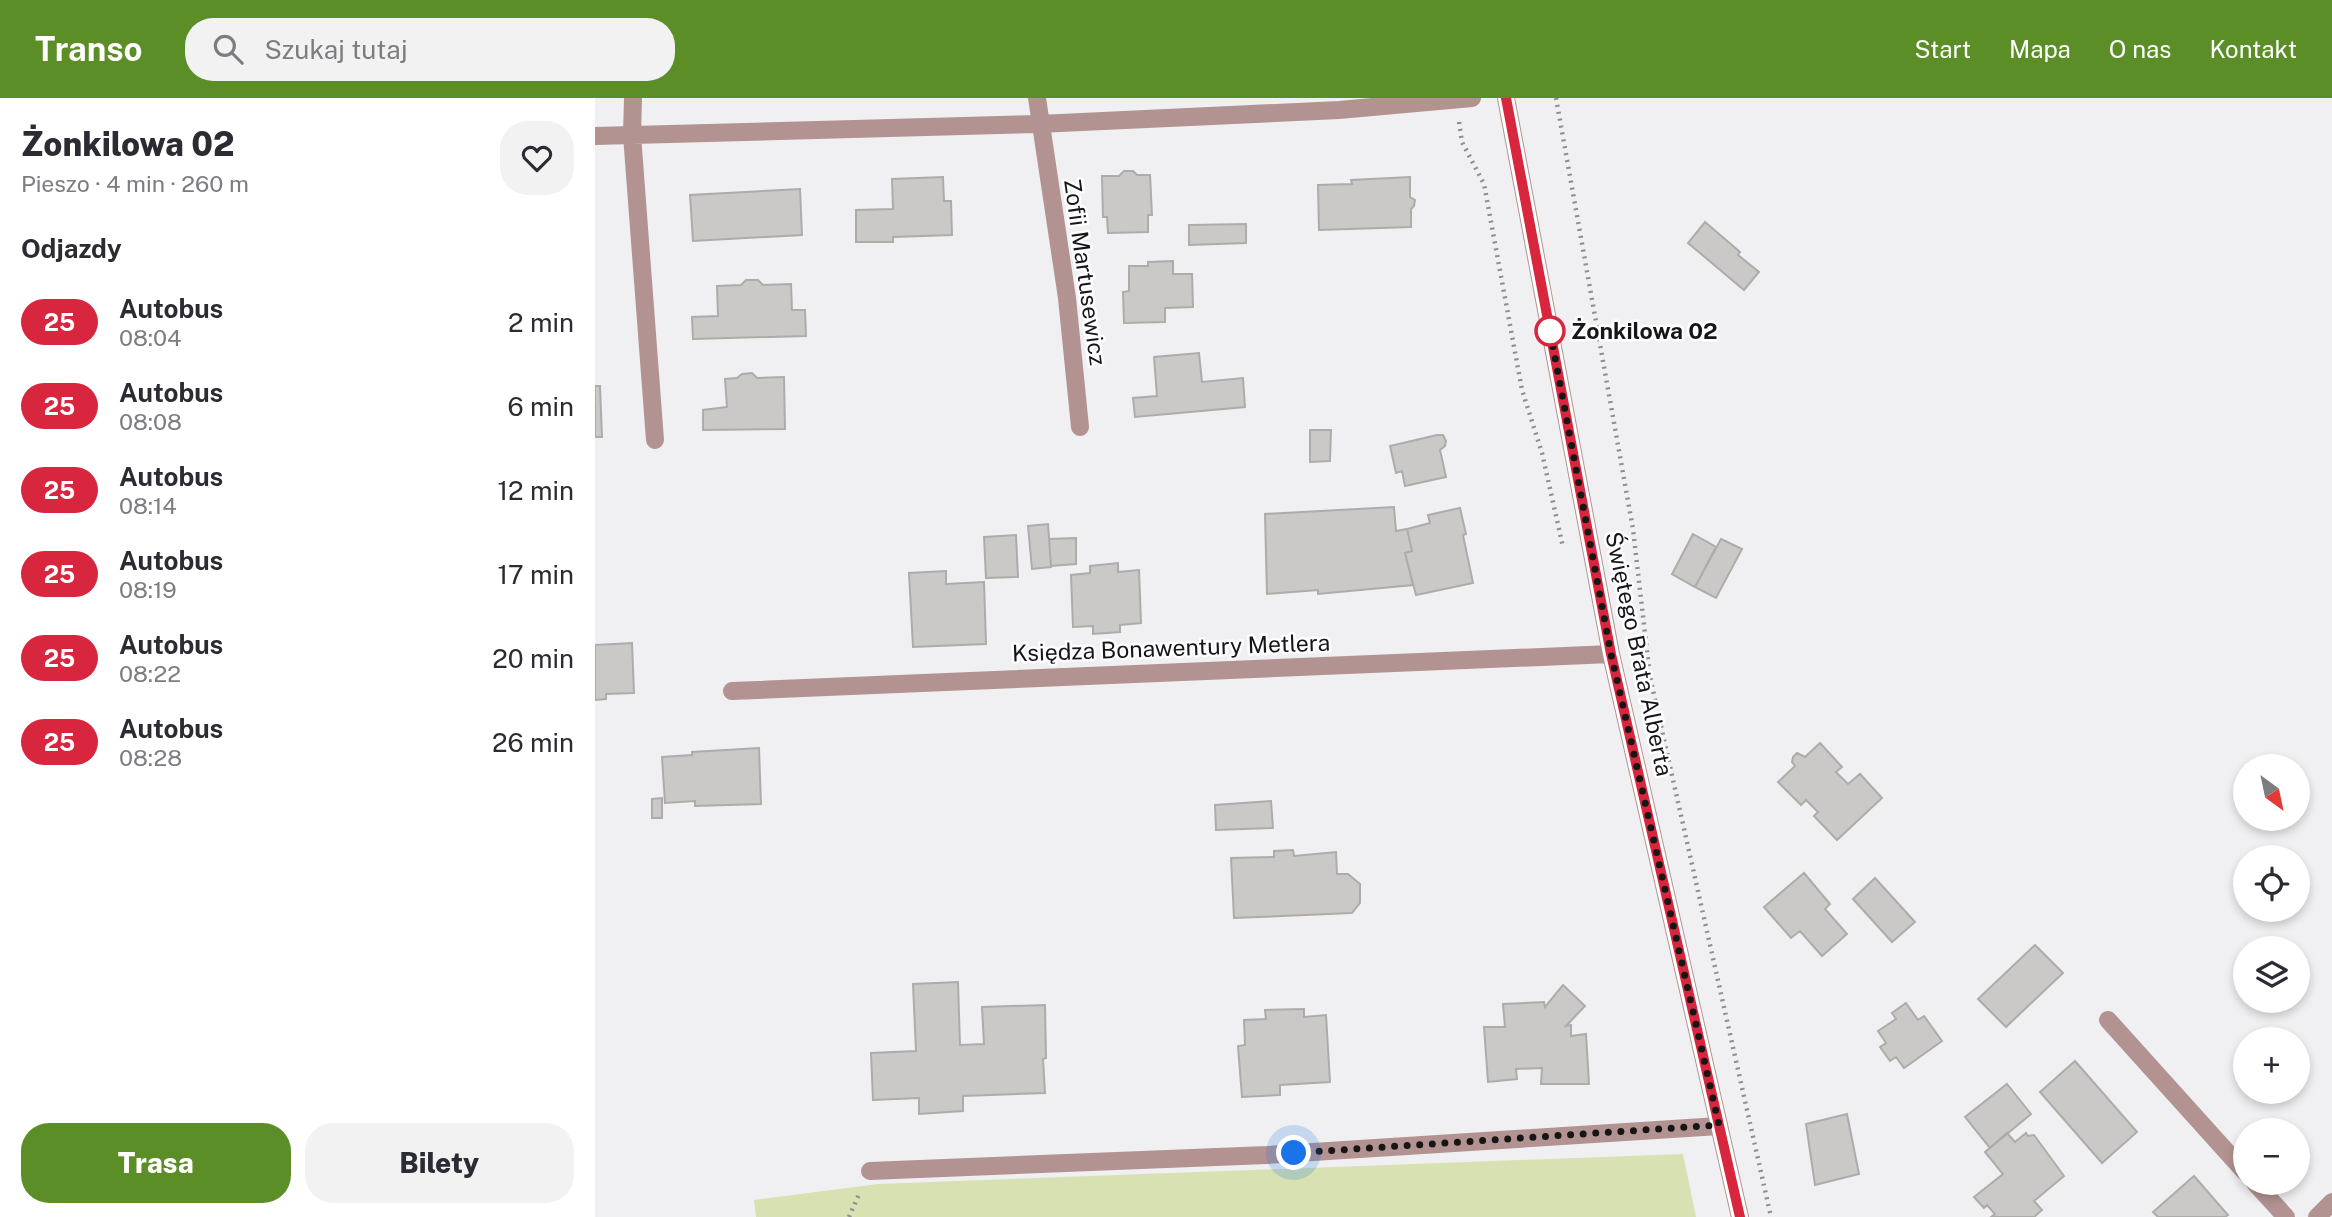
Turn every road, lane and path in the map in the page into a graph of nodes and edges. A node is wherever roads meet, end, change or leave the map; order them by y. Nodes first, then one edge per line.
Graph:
1 (633, 98) edge
2 (1037, 98) edge
3 (1472, 98) edge
4 (1506, 98) edge
5 (1556, 98) edge
6 (1039, 124) junction
7 (632, 135) junction
8 (595, 136) edge
9 (1080, 427) dead end
10 (655, 440) dead end
11 (1611, 654) junction
12 (732, 691) dead end
13 (2108, 1020) dead end
14 (1719, 1125) junction
15 (2233, 1159) edge
16 (870, 1171) dead end
17 (2266, 1195) edge
18 (2332, 1202) edge
19 (1740, 1217) edge
20 (1771, 1217) edge
21 (2286, 1217) edge
22 (2317, 1217) edge

1 - 7 street
2 - 6 street, Zofii Martusewicz
3 - 6 street
4 - 11 street, Świętego Brata Alberta
5 - 20 path
6 - 7 street
6 - 9 street, Zofii Martusewicz
7 - 8 street
7 - 10 street
11 - 12 street, Księdza Bonawentury Metlera
11 - 14 street, Świętego Brata Alberta
13 - 15 street
14 - 16 street
14 - 19 street, Świętego Brata Alberta
17 - 21 street
18 - 22 street

